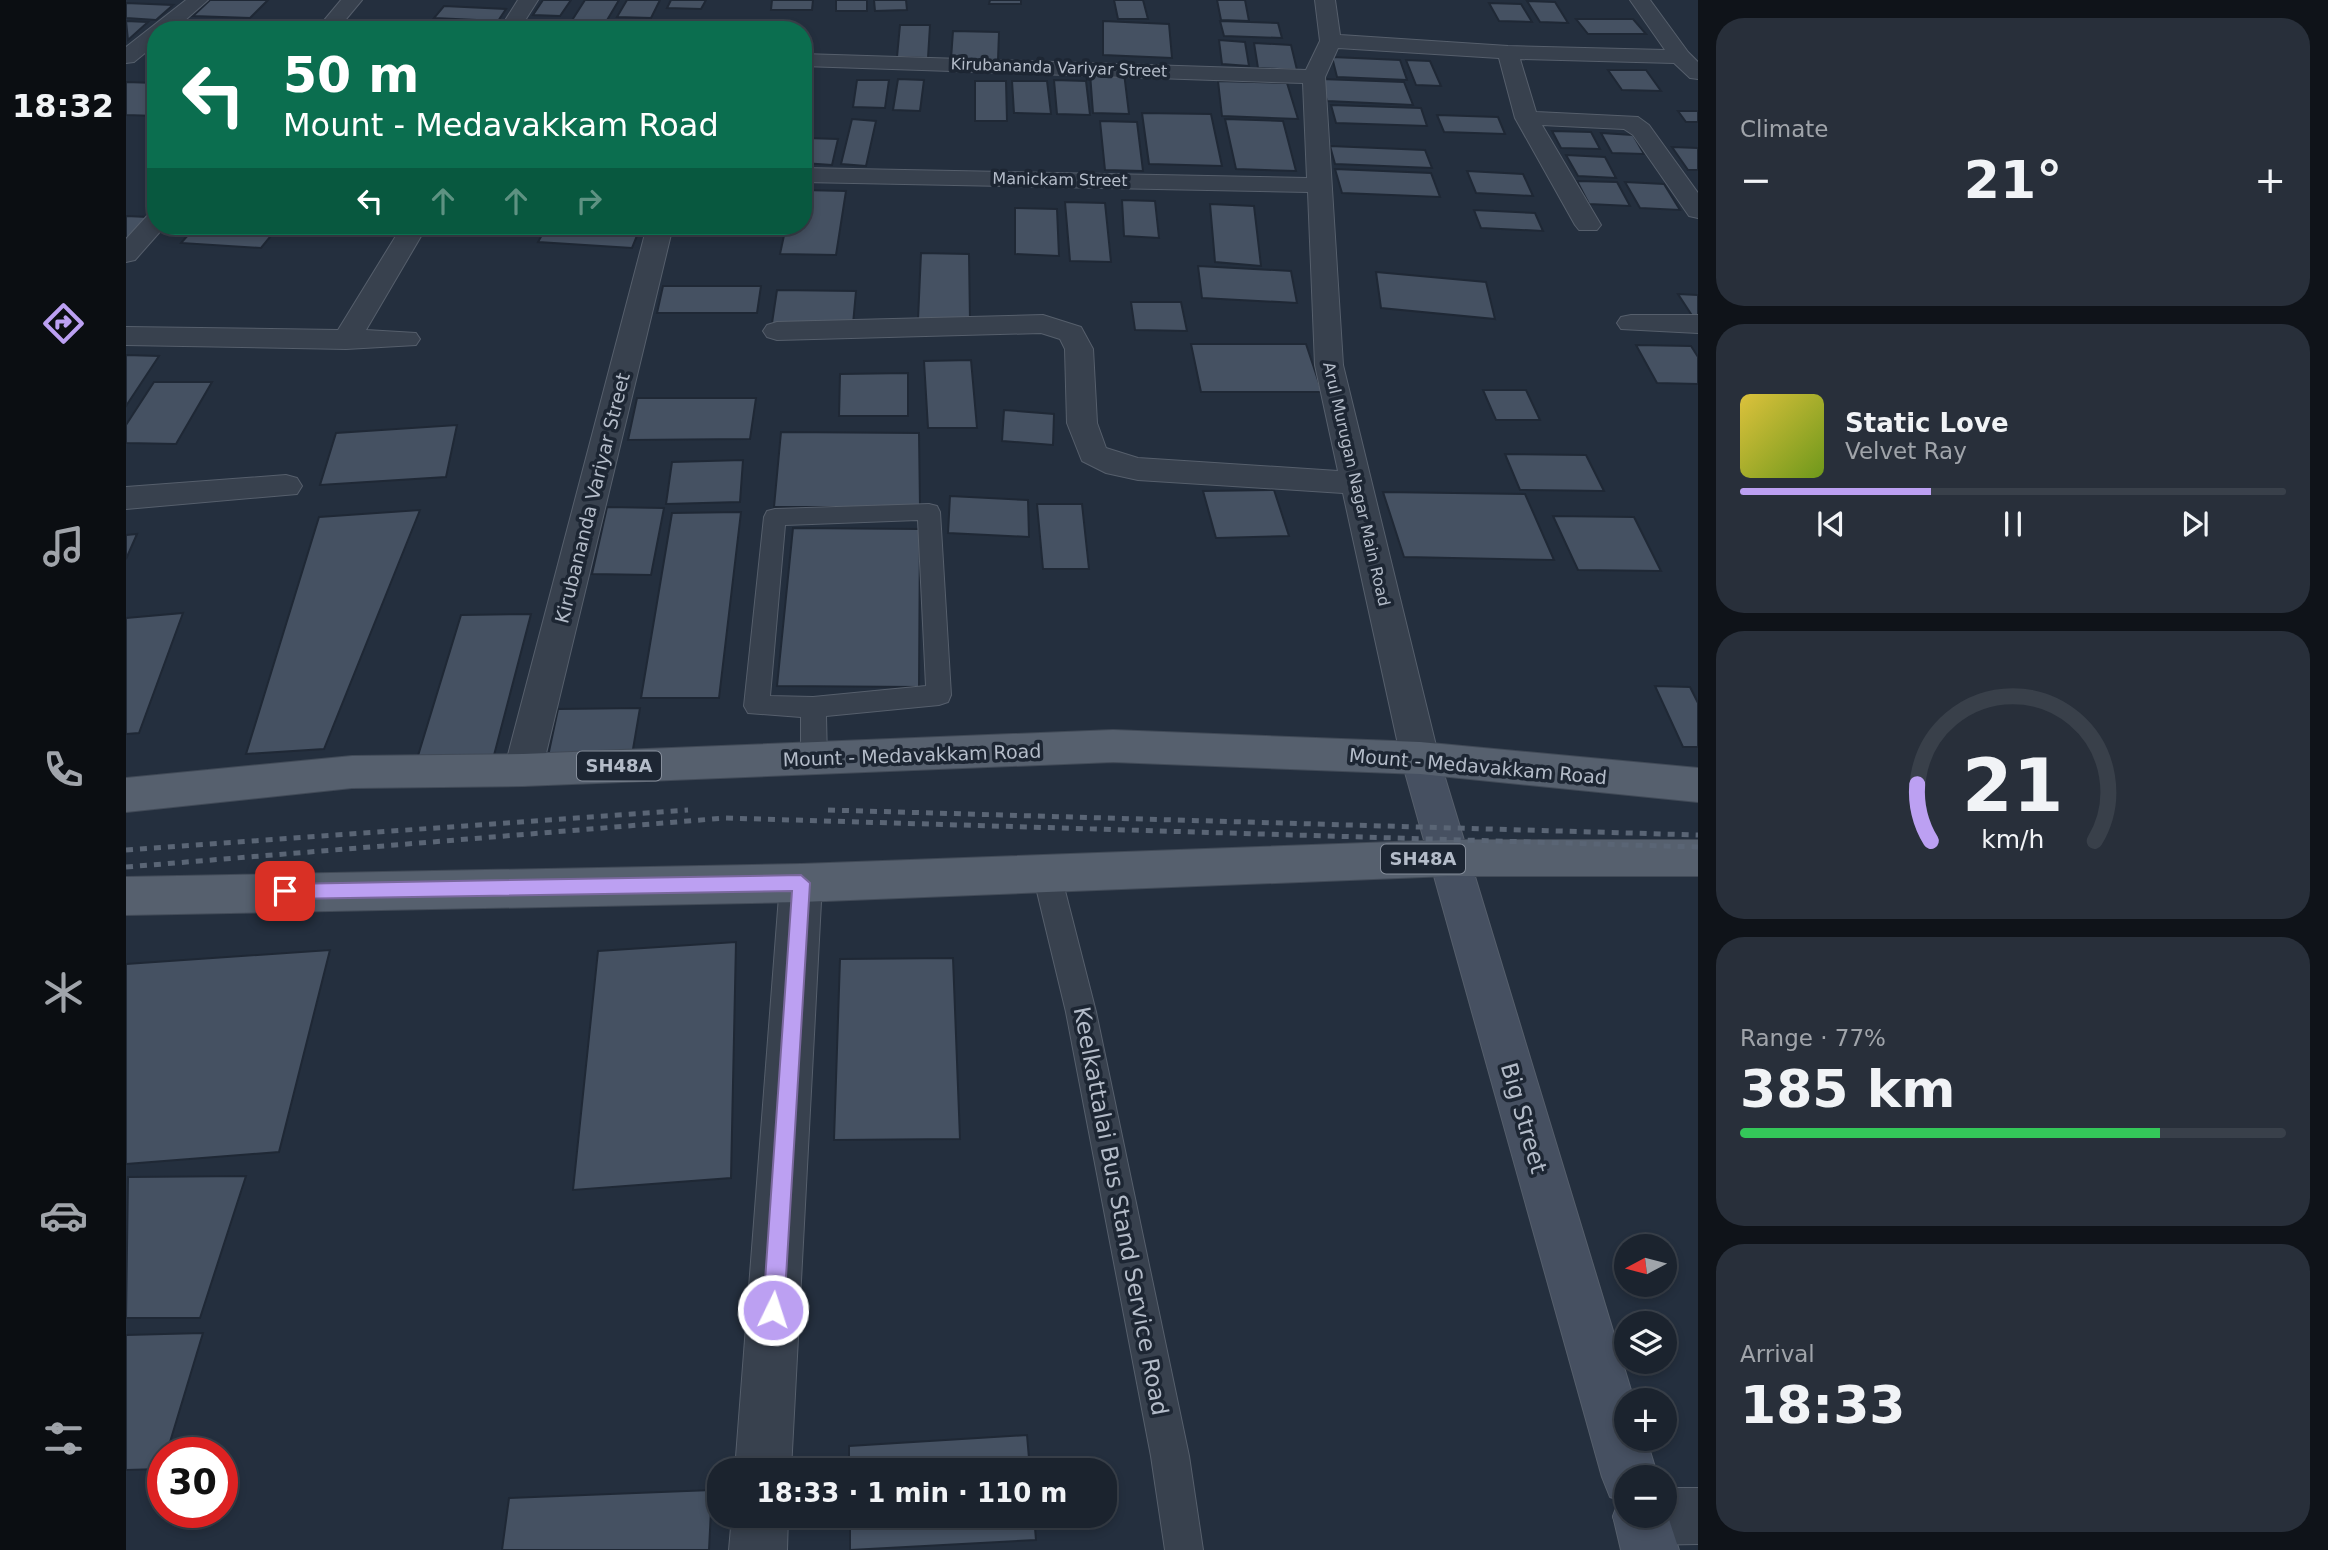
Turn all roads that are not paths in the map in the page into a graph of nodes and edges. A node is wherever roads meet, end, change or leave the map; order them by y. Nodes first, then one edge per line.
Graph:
1 (198, 0) edge
2 (352, 0) edge
3 (528, 0) edge
4 (1325, 0) edge
5 (1640, 0) edge
6 (172, 21) edge
7 (334, 21) edge
8 (515, 21) edge
9 (147, 41) edge
10 (1330, 41) junction
11 (1508, 52) junction
12 (126, 57) edge
13 (1681, 57) junction
14 (812, 60) edge
15 (1698, 73) edge
16 (1314, 77) junction
17 (1527, 118) junction
18 (812, 175) edge
19 (1317, 185) junction
20 (1698, 211) edge
21 (1588, 225) dead end
22 (147, 230) edge
23 (409, 235) edge
24 (658, 235) edge
25 (126, 254) edge
26 (1630, 323) dead end
27 (1698, 324) edge
28 (776, 331) dead end
29 (126, 336) edge
30 (406, 339) dead end
31 (345, 340) junction
32 (1356, 482) junction
33 (286, 486) dead end
34 (126, 498) edge
35 (813, 707) junction
36 (1420, 758) junction
37 (814, 759) junction
38 (523, 770) junction
39 (1698, 785) edge
40 (126, 795) edge
41 (1448, 858) junction
42 (1698, 858) edge
43 (1047, 875) junction
44 (801, 883) junction
45 (126, 896) edge
46 (764, 1458) edge
47 (1625, 1465) edge
48 (1677, 1516) edge
49 (1698, 1516) edge
50 (759, 1528) edge
51 (758, 1550) edge
52 (1184, 1550) edge

1 - 6 street
2 - 7 street
3 - 8 street
4 - 10 street
5 - 13 street
9 - 12 street
10 - 11 street
10 - 16 street, Arul Murugan Nagar Main Road
11 - 13 street
11 - 17 street
13 - 15 street
14 - 16 street, Kirubananda Variyar Street
16 - 19 street, Arul Murugan Nagar Main Road
17 - 20 street
17 - 21 street
18 - 19 street, Manickam Street
19 - 32 street, Arul Murugan Nagar Main Road
22 - 25 street
23 - 31 street
24 - 38 street, Kirubananda Variyar Street
26 - 27 street
28 - 32 street
29 - 31 street
30 - 31 street
32 - 36 street, Arul Murugan Nagar Main Road
33 - 34 street
35 - 35 lane
35 - 37 lane
36 - 37 main road, Mount - Medavakkam Road / SH48A
36 - 39 main road, Mount - Medavakkam Road / SH48A
36 - 41 street, Big Street
37 - 38 main road, Mount - Medavakkam Road / SH48A
38 - 40 main road, Mount - Medavakkam Road / SH48A
41 - 42 main road, SH48A
41 - 43 main road, SH48A
41 - 47 street, Big Street
43 - 44 main road, SH48A
43 - 52 lane, Keelkattalai Bus Stand Service Road
44 - 45 main road, SH48A
44 - 46 street
48 - 49 street
50 - 51 street

